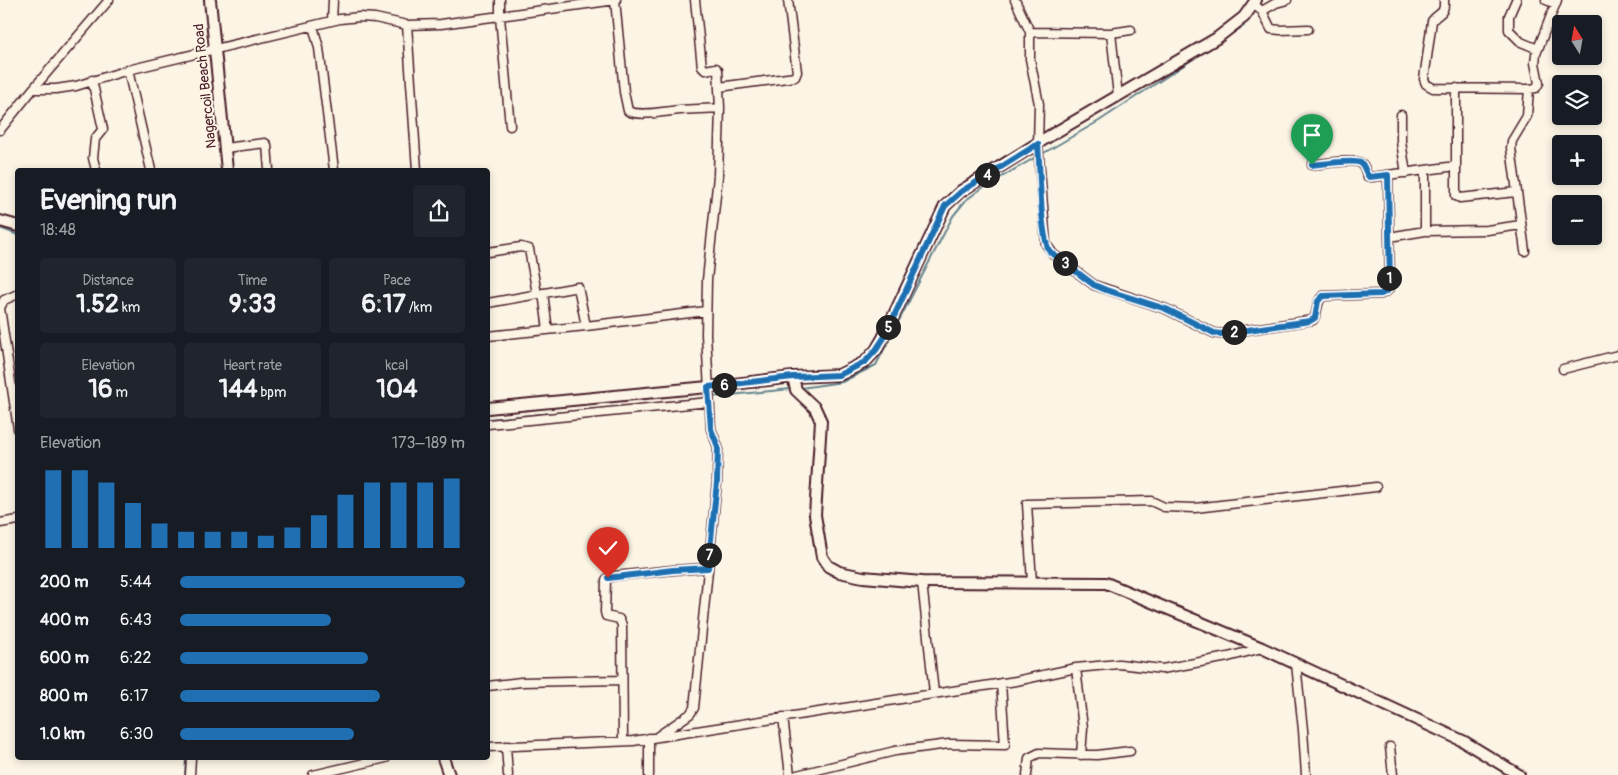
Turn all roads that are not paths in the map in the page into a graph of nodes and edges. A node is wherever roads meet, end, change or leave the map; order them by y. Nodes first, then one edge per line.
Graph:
1 (109, 0) edge
2 (210, 0) edge
3 (333, 0) edge
4 (500, 0) edge
5 (616, 0) edge
6 (695, 0) edge
7 (788, 0) edge
8 (1015, 0) edge
9 (1287, 0) edge
10 (1444, 0) edge
11 (1516, 0) edge
12 (1546, 0) edge
13 (1255, 2) edge
14 (1557, 2) edge
15 (1262, 11) junction
16 (500, 17) junction
17 (332, 21) junction
18 (407, 25) junction
19 (313, 26) junction
20 (1308, 29) dead end
21 (1131, 30) dead end
22 (1030, 32) junction
23 (1111, 33) junction
24 (214, 49) junction
25 (1538, 49) junction
26 (128, 70) junction
27 (92, 80) junction
28 (720, 87) junction
29 (1456, 88) junction
30 (33, 89) junction
31 (1530, 89) junction
32 (1118, 96) junction
33 (720, 108) junction
34 (1401, 115) dead end
35 (510, 126) dead end
36 (0, 130) edge
37 (226, 148) junction
38 (1038, 152) junction
39 (1312, 165) dead end
40 (1456, 166) junction
41 (96, 168) edge
42 (151, 168) edge
43 (227, 168) edge
44 (269, 168) edge
45 (334, 168) edge
46 (417, 168) edge
47 (1425, 170) junction
48 (1406, 173) junction
49 (1388, 175) junction
50 (1516, 192) junction
51 (0, 221) edge
52 (15, 225) edge
53 (1521, 225) junction
54 (1425, 232) junction
55 (1389, 236) junction
56 (1525, 251) dead end
57 (490, 252) edge
58 (540, 294) junction
59 (15, 295) edge
60 (490, 303) edge
61 (706, 311) junction
62 (586, 326) junction
63 (548, 330) junction
64 (490, 336) edge
65 (1618, 355) edge
66 (1563, 370) dead end
67 (795, 384) junction
68 (708, 389) junction
69 (709, 401) junction
70 (490, 408) edge
71 (15, 409) edge
72 (490, 424) edge
73 (1376, 487) dead end
74 (15, 520) edge
75 (0, 523) edge
76 (708, 568) junction
77 (922, 582) junction
78 (1032, 582) junction
79 (1262, 648) junction
80 (1296, 664) junction
81 (1076, 668) junction
82 (621, 680) junction
83 (1001, 683) junction
84 (490, 686) edge
85 (934, 693) junction
86 (782, 717) junction
87 (653, 738) junction
88 (623, 741) junction
89 (490, 746) edge
90 (506, 746) junction
91 (1390, 747) dead end
92 (1130, 751) dead end
93 (1081, 755) junction
94 (191, 760) edge
95 (377, 760) edge
96 (444, 760) edge
97 (190, 775) edge
98 (313, 775) edge
99 (449, 775) edge
100 (508, 775) edge
101 (649, 775) edge
102 (790, 775) edge
103 (797, 775) edge
104 (1027, 775) edge
105 (1306, 775) edge
106 (1393, 775) edge
107 (1519, 775) edge

1 - 30 street
2 - 24 street, Nagercoil Beach Road
3 - 17 street
4 - 16 street
5 - 16 street
5 - 33 street
6 - 28 street
7 - 28 street
8 - 22 street
9 - 15 street
10 - 29 street
11 - 25 street
12 - 14 street
13 - 15 street
13 - 32 street
14 - 25 street
15 - 20 street
16 - 18 street
16 - 35 street
17 - 18 street
17 - 19 street
18 - 46 street
19 - 24 street
19 - 45 street
21 - 23 street
22 - 23 street
22 - 38 street
23 - 32 street
24 - 26 street
24 - 37 street, Nagercoil Beach Road
25 - 31 street
26 - 27 street
26 - 42 street
27 - 30 street
27 - 41 street
28 - 33 street
29 - 31 street
29 - 40 street
30 - 36 street
31 - 50 street
32 - 38 street
33 - 61 street
34 - 48 street
37 - 43 street, Nagercoil Beach Road
37 - 44 street
38 - 55 street
38 - 67 street
39 - 49 street
40 - 47 street
40 - 50 street
47 - 48 street
47 - 54 street
48 - 49 street
49 - 55 street
50 - 53 street
51 - 52 street
53 - 54 street
53 - 56 street
54 - 55 street
57 - 58 street
58 - 60 street
58 - 62 street
58 - 63 street
59 - 71 street
61 - 62 street
61 - 68 street
62 - 63 street
63 - 64 street
65 - 66 street
67 - 68 street
67 - 77 street
68 - 69 street
68 - 70 street
69 - 72 street
69 - 76 street
73 - 78 street
74 - 75 street
76 - 82 street
76 - 87 street
77 - 78 street
77 - 85 street
78 - 79 street
79 - 80 street
79 - 81 street
80 - 105 street
80 - 107 street
81 - 83 street
81 - 93 street
82 - 84 street
82 - 88 street
83 - 85 street
83 - 103 street
85 - 86 street
86 - 87 street
86 - 102 street
87 - 88 street
87 - 101 street
88 - 90 street
89 - 90 street
90 - 100 street
91 - 106 street
92 - 93 street
93 - 104 street
94 - 97 street
95 - 98 street
96 - 99 street

